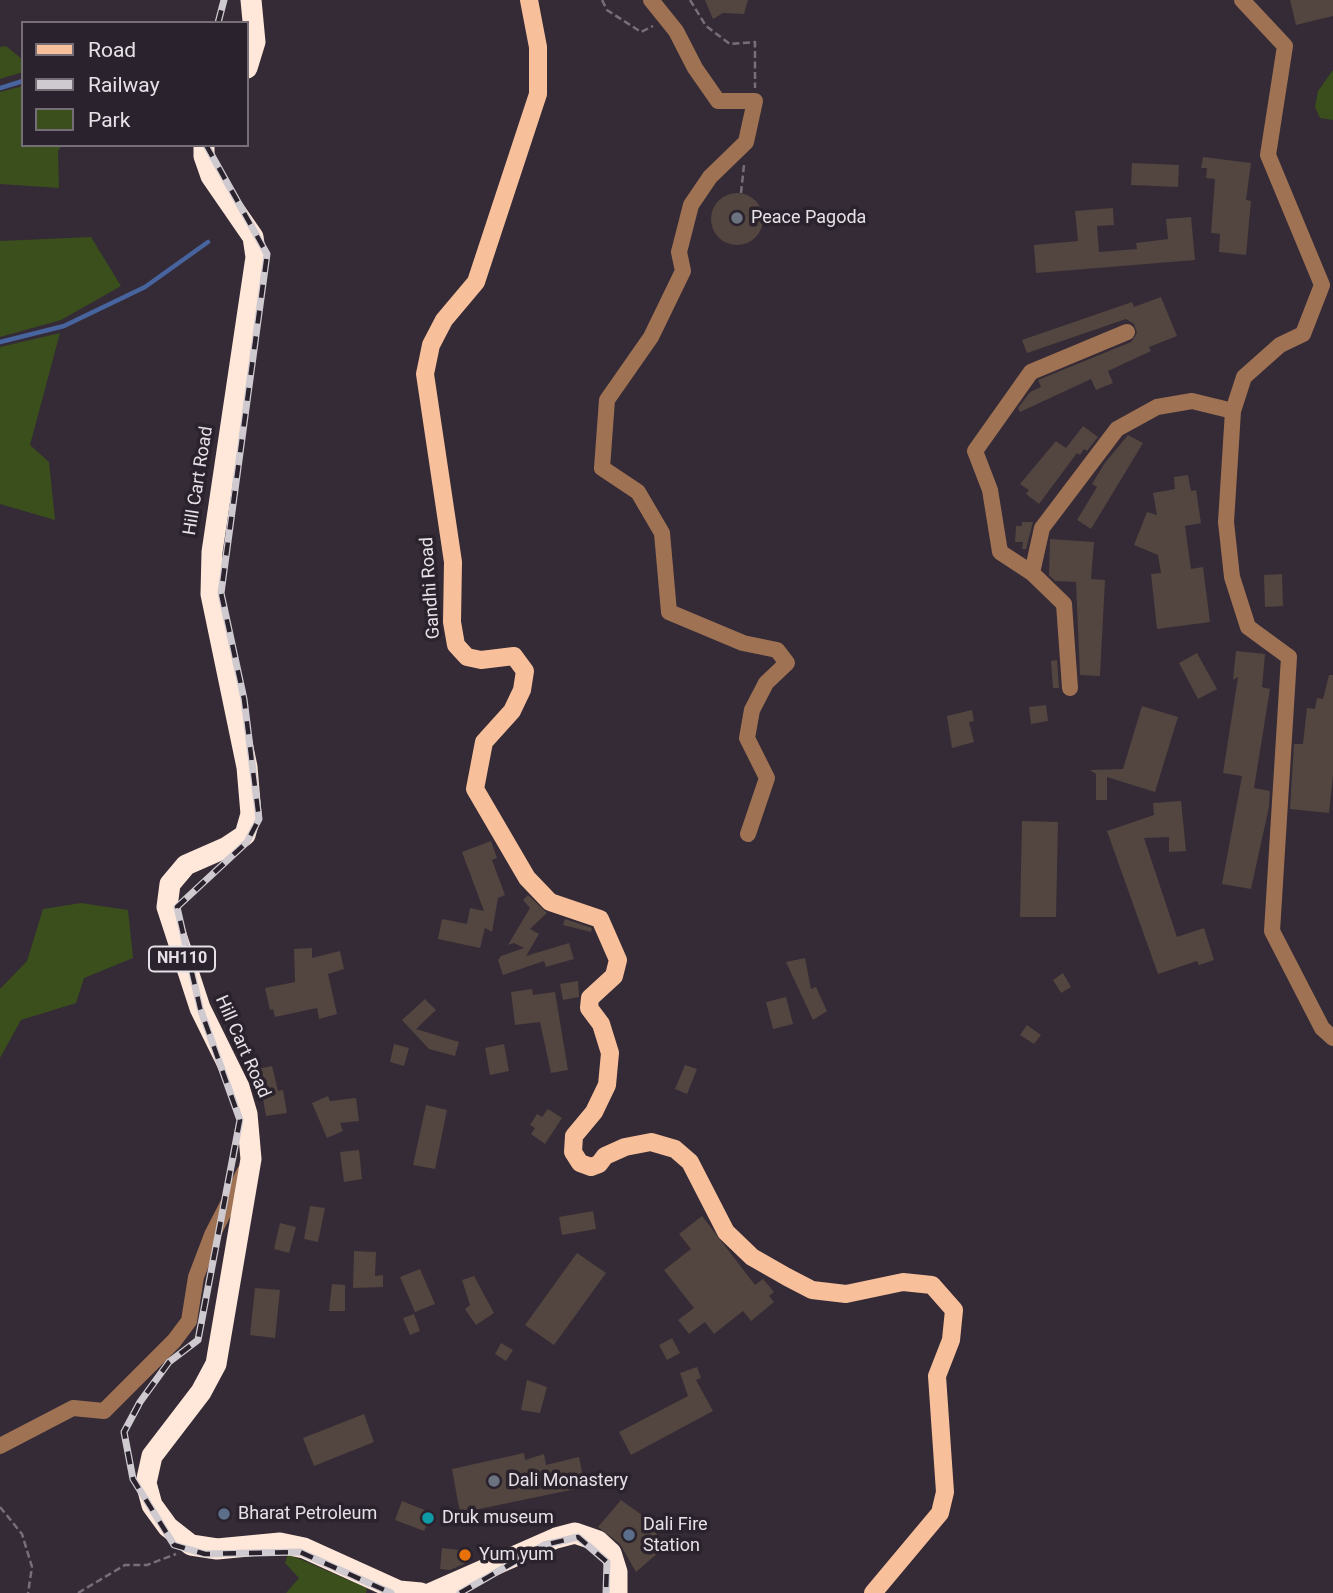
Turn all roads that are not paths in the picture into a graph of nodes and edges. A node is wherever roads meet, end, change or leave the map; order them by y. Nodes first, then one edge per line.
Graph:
1 (251, 0) edge
2 (530, 0) edge
3 (651, 0) edge
4 (1242, 0) edge
5 (248, 65) edge
6 (204, 147) edge
7 (1127, 332) dead end
8 (1233, 411) junction
9 (1032, 573) junction
10 (1070, 688) dead end
11 (748, 834) dead end
12 (1333, 1038) edge
13 (251, 1159) junction
14 (0, 1446) edge
15 (421, 1593) edge
16 (431, 1593) edge
17 (617, 1593) edge
18 (873, 1593) edge

1 - 5 highway
2 - 18 main road, Gandhi Road
3 - 11 street
4 - 8 street
6 - 13 highway, Hill Cart Road / NH110
7 - 9 street
8 - 9 street
8 - 12 street
9 - 10 street
13 - 14 street
13 - 15 highway, Hill Cart Road / NH110
16 - 17 highway

